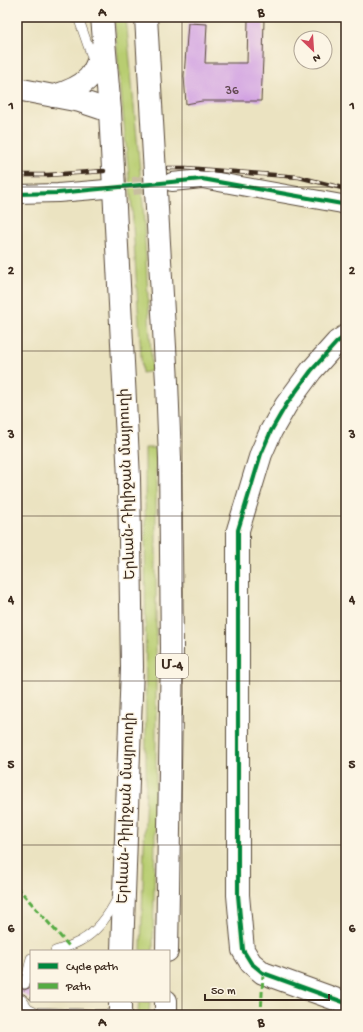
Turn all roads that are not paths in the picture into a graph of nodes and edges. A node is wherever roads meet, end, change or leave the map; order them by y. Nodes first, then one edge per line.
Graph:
1 (78, 17) edge
2 (102, 17) edge
3 (149, 18) edge
4 (84, 34) junction
5 (104, 40) junction
6 (96, 69) junction
7 (17, 89) edge
8 (54, 96) junction
9 (110, 110) junction
10 (172, 182) tunnel mouth
11 (106, 189) tunnel mouth
12 (17, 194) edge
13 (346, 206) edge
14 (346, 336) edge
15 (125, 881) junction
16 (57, 950) edge
17 (122, 950) edge
18 (167, 950) edge
19 (30, 962) edge
20 (25, 984) dead end
21 (22, 1000) dead end
22 (120, 1002) edge
23 (166, 1002) edge
24 (346, 1003) edge
25 (120, 1015) edge
26 (166, 1015) edge

1 - 4 lane
2 - 5 main road, Երևան-Դիլիջան մայրուղի
3 - 18 main road, Մ-4
4 - 5 lane
4 - 6 lane
5 - 6 main road
5 - 9 main road, Երևան-Դիլիջան մայրուղի
6 - 8 main road
7 - 8 main road
8 - 9 main road
9 - 15 main road, Երևան-Դիլիջան մայրուղի
10 - 13 street
11 - 12 street
14 - 24 main road
15 - 16 lane
15 - 17 main road, Երևան-Դիլիջան մայրուղի
19 - 20 lane
21 - 25 lane
22 - 25 main road
23 - 26 main road

